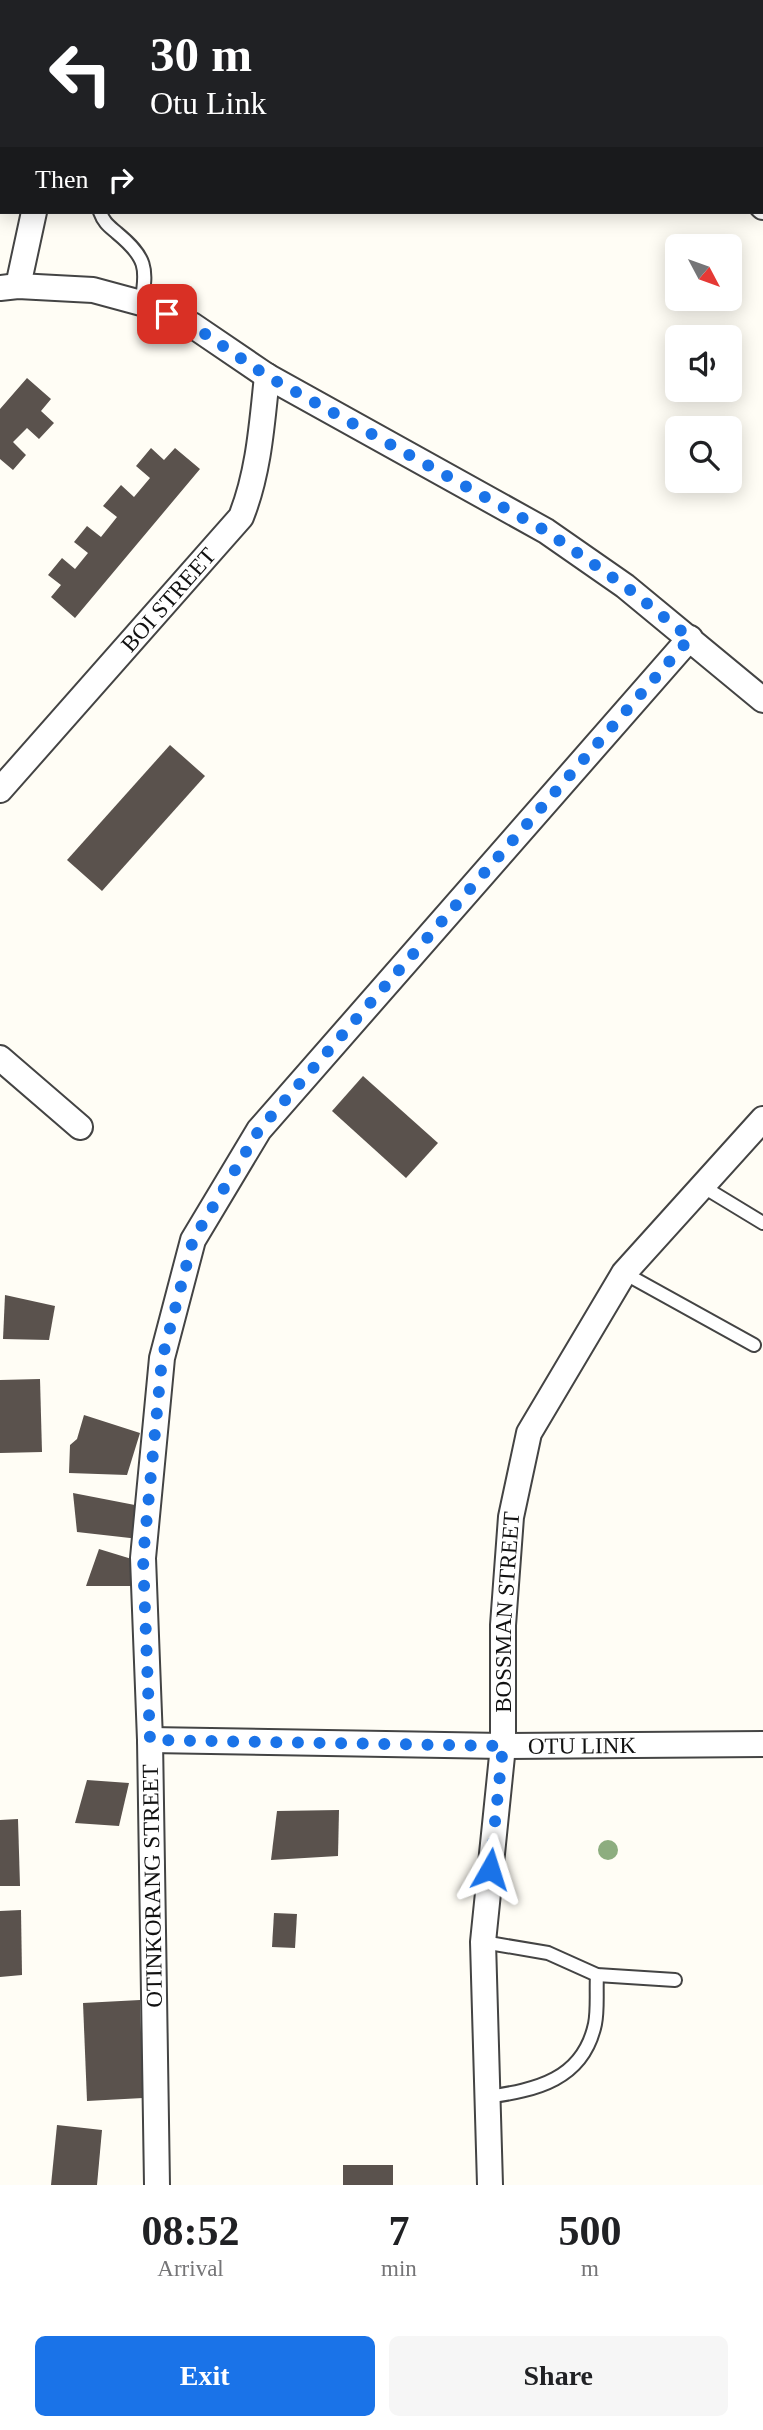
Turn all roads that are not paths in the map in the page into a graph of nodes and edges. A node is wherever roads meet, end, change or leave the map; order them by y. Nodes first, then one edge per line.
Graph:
1 (33, 214) edge
2 (101, 214) edge
3 (9, 287) edge
4 (141, 303) junction
5 (267, 376) junction
6 (690, 638) junction
7 (763, 701) edge
8 (0, 790) edge
9 (0, 1058) edge
10 (763, 1119) edge
11 (80, 1127) dead end
12 (702, 1186) junction
13 (763, 1223) edge
14 (624, 1273) junction
15 (754, 1345) dead end
16 (150, 1740) junction
17 (763, 1744) edge
18 (503, 1746) junction
19 (483, 1942) junction
20 (597, 1975) junction
21 (676, 1980) dead end
22 (488, 2097) junction
23 (156, 2185) edge
24 (490, 2185) edge

1 - 3 street
2 - 4 lane
3 - 4 street
4 - 5 street
5 - 6 street
5 - 8 street, BOI STREET
6 - 7 street
6 - 16 street, OTINKORANG STREET
9 - 11 street
10 - 12 street, BOSSMAN STREET
12 - 13 lane
12 - 14 street, BOSSMAN STREET
14 - 15 lane
14 - 18 street, BOSSMAN STREET
16 - 18 street, OTU LINK
16 - 23 street, OTINKORANG STREET
17 - 18 street, OTU LINK
18 - 19 street, BOSSMAN STREET
19 - 20 lane
19 - 22 street, BOSSMAN STREET
20 - 21 lane
20 - 22 lane
22 - 24 street, BOSSMAN STREET

